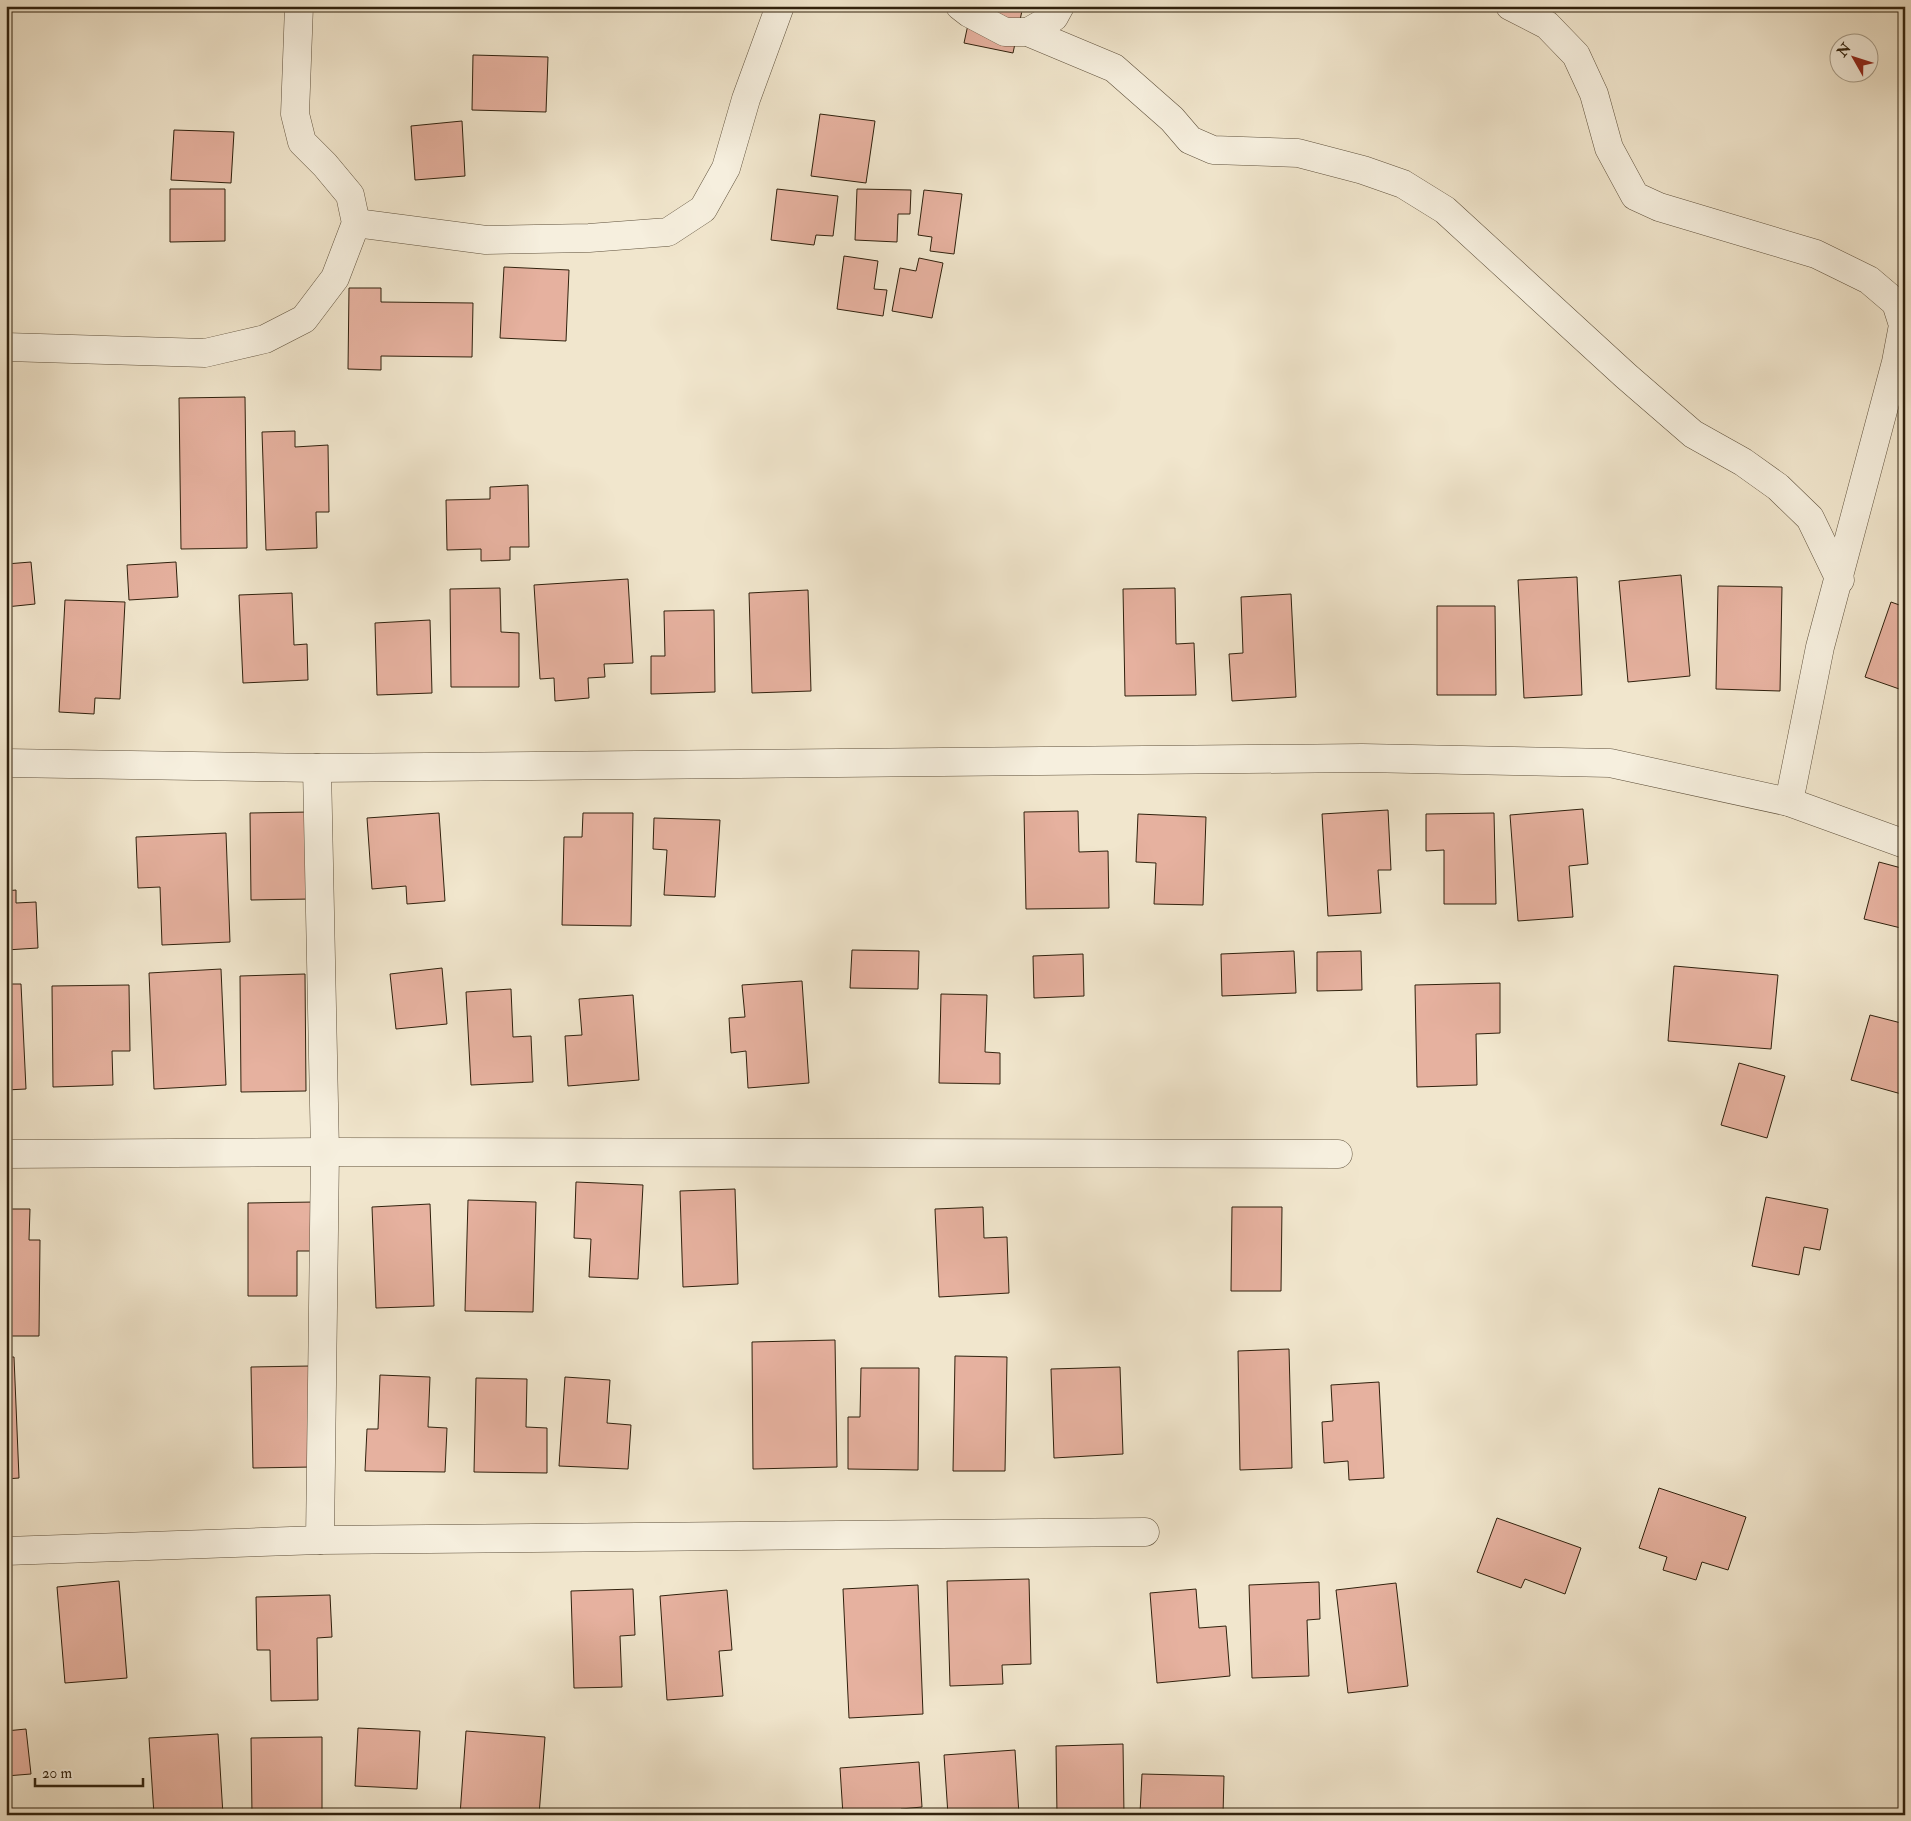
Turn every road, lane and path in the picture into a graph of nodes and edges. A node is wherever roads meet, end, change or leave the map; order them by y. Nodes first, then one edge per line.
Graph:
1 (299, 6) edge
2 (780, 6) edge
3 (960, 6) edge
4 (1060, 6) edge
5 (1510, 6) edge
6 (1028, 32) junction
7 (356, 223) junction
8 (6, 347) edge
9 (1840, 580) junction
10 (6, 763) edge
11 (317, 768) junction
12 (1789, 802) junction
13 (1905, 844) edge
14 (325, 1152) junction
15 (6, 1154) edge
16 (1338, 1154) dead end
17 (1145, 1532) dead end
18 (320, 1540) junction
19 (6, 1551) edge

1 - 7 street
2 - 7 street
3 - 6 street
4 - 6 street
5 - 9 street
6 - 9 street
7 - 8 street
9 - 12 street
10 - 11 street
11 - 12 street
11 - 14 street
12 - 13 street
14 - 15 street
14 - 16 street
14 - 18 street
17 - 18 street
18 - 19 street

